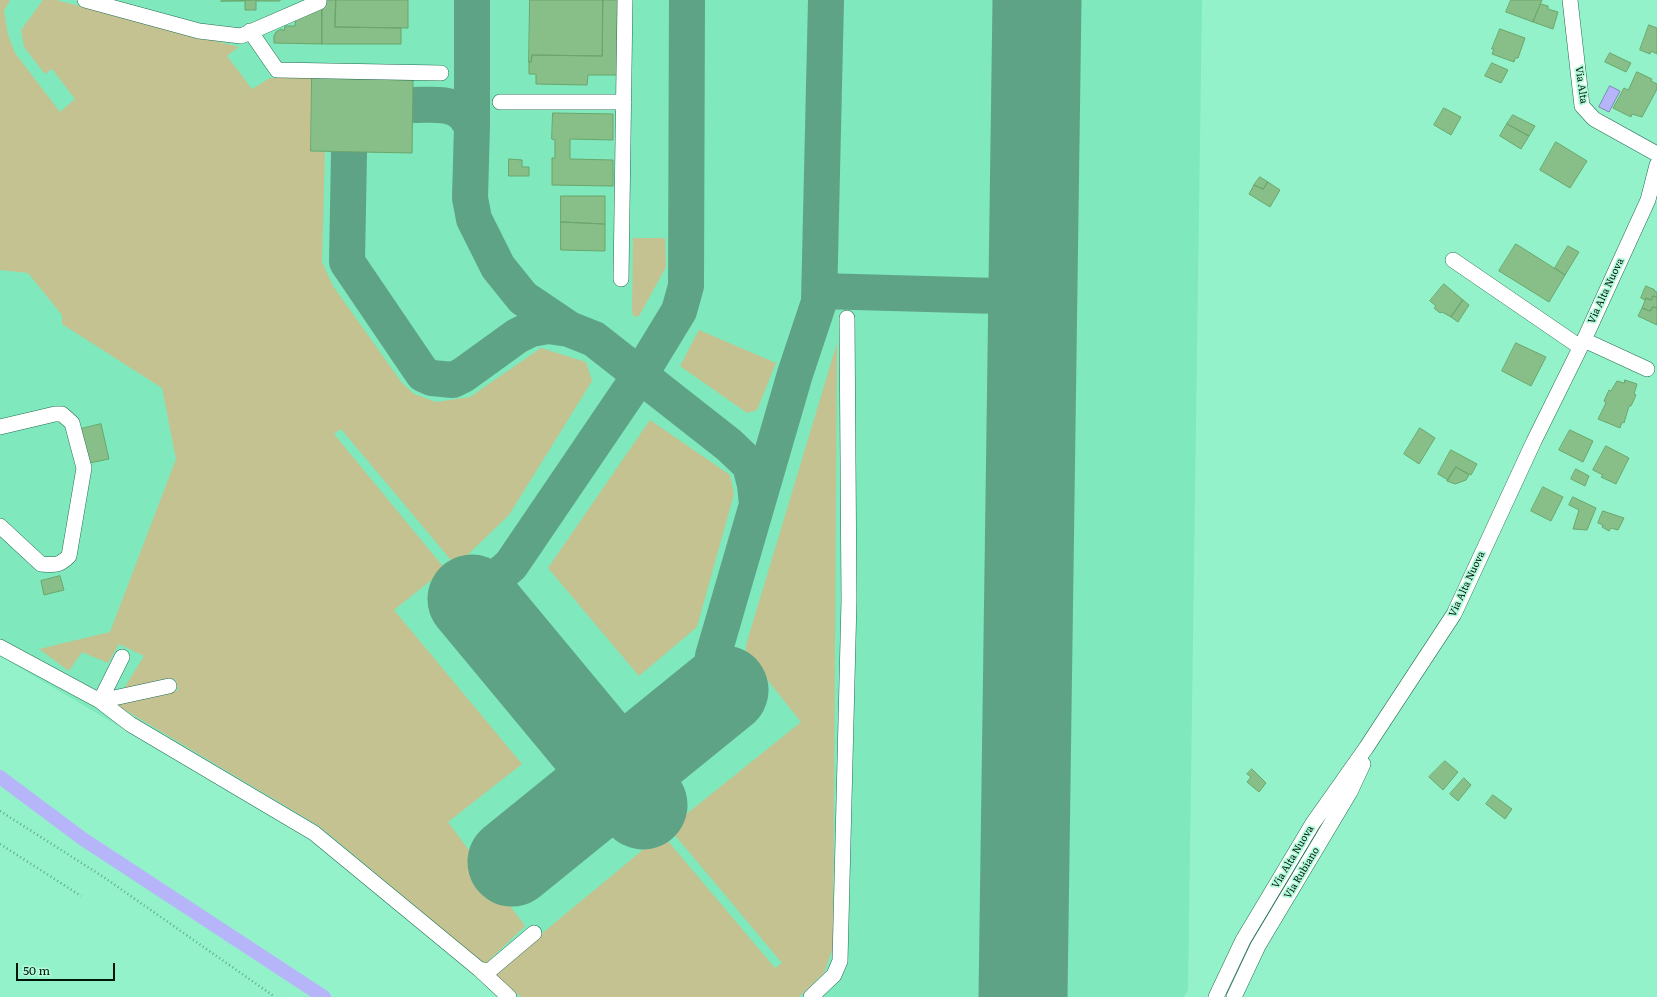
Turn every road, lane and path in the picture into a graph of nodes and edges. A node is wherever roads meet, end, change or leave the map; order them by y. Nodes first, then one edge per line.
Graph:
1 (85, 0) edge
2 (319, 0) edge
3 (625, 0) edge
4 (1570, 0) edge
5 (250, 32) junction
6 (441, 73) dead end
7 (500, 102) dead end
8 (624, 102) junction
9 (1657, 154) edge
10 (1657, 165) edge
11 (1453, 260) dead end
12 (621, 279) dead end
13 (847, 318) dead end
14 (1582, 343) junction
15 (1647, 369) dead end
16 (0, 427) edge
17 (0, 526) edge
18 (0, 647) edge
19 (122, 657) dead end
20 (169, 686) dead end
21 (100, 701) junction
22 (1366, 748) junction
23 (0, 811) edge
24 (0, 844) edge
25 (81, 896) dead end
26 (534, 933) dead end
27 (479, 970) junction
28 (275, 997) edge
29 (509, 997) edge
30 (811, 997) edge
31 (1216, 997) edge
32 (1234, 997) edge

1 - 5 street
2 - 5 street
3 - 8 street
4 - 9 street, Via Alta
5 - 6 street
7 - 8 street
8 - 12 street
10 - 14 street, Via Alta Nuova
11 - 14 street
13 - 30 street
14 - 15 street
14 - 22 street, Via Alta Nuova
16 - 17 street
18 - 21 street
19 - 21 street
20 - 21 street
21 - 27 street
22 - 31 street, Via Alta Nuova
22 - 32 street, Via Rubiano
23 - 28 path
24 - 25 path
26 - 27 street
27 - 29 street

